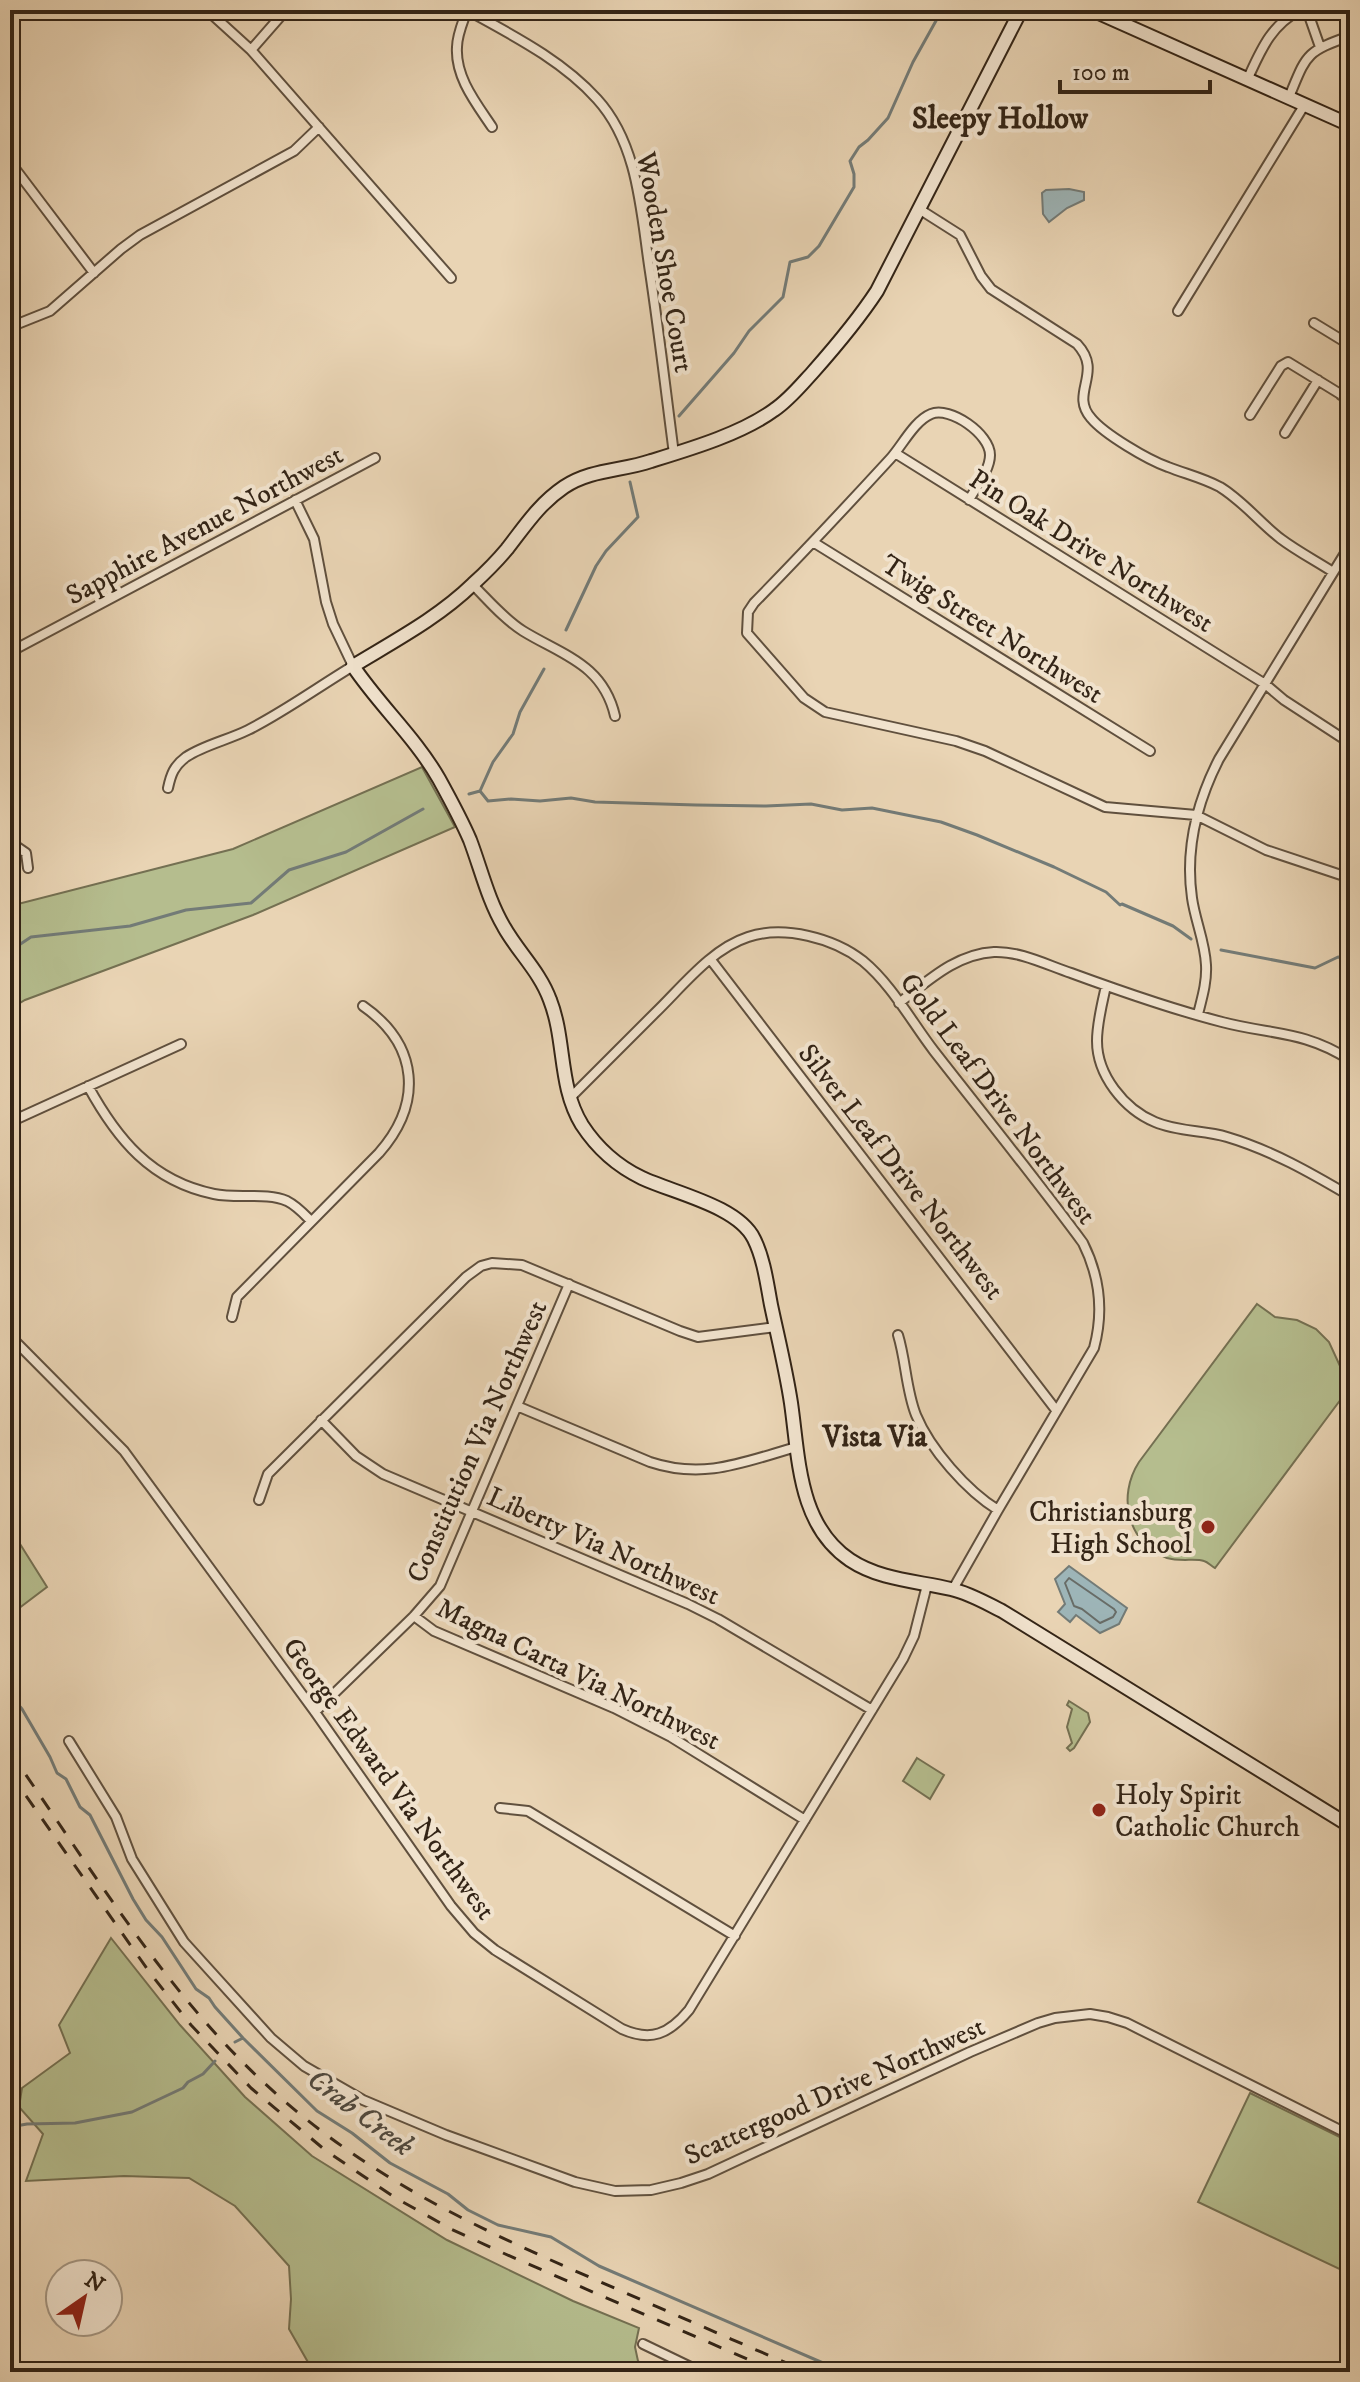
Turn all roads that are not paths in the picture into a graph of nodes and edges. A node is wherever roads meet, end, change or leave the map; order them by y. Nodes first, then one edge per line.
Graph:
1 (207, 10) edge
2 (286, 10) edge
3 (467, 10) edge
4 (1021, 10) edge
5 (1092, 10) edge
6 (1300, 10) edge
7 (1307, 10) edge
8 (1350, 36) edge
9 (1320, 47) junction
10 (251, 50) junction
11 (1248, 78) junction
12 (1289, 97) junction
13 (1305, 104) junction
14 (1350, 125) edge
15 (319, 127) junction
16 (492, 127) dead end
17 (10, 162) edge
18 (919, 209) junction
19 (94, 273) junction
20 (451, 278) dead end
21 (1178, 311) dead end
22 (1314, 323) dead end
23 (10, 327) edge
24 (1350, 345) edge
25 (1318, 380) junction
26 (1350, 380) edge
27 (1346, 397) edge
28 (1250, 415) dead end
29 (1285, 433) dead end
30 (895, 453) junction
31 (674, 454) junction
32 (375, 458) dead end
33 (295, 500) junction
34 (969, 500) junction
35 (813, 542) junction
36 (1350, 545) edge
37 (1333, 572) junction
38 (473, 585) junction
39 (10, 652) edge
40 (353, 666) junction
41 (1265, 684) junction
42 (615, 716) dead end
43 (1350, 743) edge
44 (1150, 751) dead end
45 (168, 788) dead end
46 (1196, 815) junction
47 (10, 842) edge
48 (28, 868) dead end
49 (1350, 878) edge
50 (711, 960) junction
51 (1106, 986) junction
52 (899, 1003) junction
53 (363, 1006) dead end
54 (1198, 1014) junction
55 (181, 1044) dead end
56 (1350, 1060) edge
57 (88, 1086) junction
58 (569, 1099) junction
59 (10, 1122) edge
60 (1350, 1196) edge
61 (311, 1221) junction
62 (569, 1284) junction
63 (232, 1317) dead end
64 (776, 1327) junction
65 (898, 1335) dead end
66 (10, 1336) edge
67 (517, 1406) junction
68 (1056, 1410) junction
69 (321, 1420) junction
70 (796, 1447) junction
71 (259, 1500) dead end
72 (998, 1510) junction
73 (472, 1512) junction
74 (927, 1585) junction
75 (953, 1589) junction
76 (414, 1616) junction
77 (872, 1710) junction
78 (315, 1712) junction
79 (69, 1741) dead end
80 (500, 1808) dead end
81 (805, 1820) junction
82 (1350, 1826) edge
83 (735, 1936) junction
84 (1350, 2135) edge
85 (643, 2344) dead end
86 (701, 2372) edge

1 - 10 street
2 - 10 street
3 - 16 street
3 - 31 street, Wooden Shoe Court
4 - 18 street
5 - 11 street
6 - 11 street
7 - 9 street
8 - 9 street
9 - 12 street
10 - 15 street
11 - 12 street
12 - 13 street
13 - 14 street
13 - 21 street
15 - 19 street
15 - 20 street
17 - 19 street
18 - 31 street
18 - 37 street
19 - 23 street
22 - 24 street
25 - 27 street
25 - 28 street
25 - 29 street
26 - 27 street
30 - 34 street, Pin Oak Drive Northwest
30 - 34 street
30 - 35 street
31 - 38 street
32 - 33 street, Sapphire Avenue Northwest
33 - 39 street, Sapphire Avenue Northwest
33 - 40 street
34 - 41 street, Pin Oak Drive Northwest
35 - 44 street, Twig Street Northwest
35 - 46 street
36 - 37 street
37 - 41 street
38 - 40 street
38 - 42 street
40 - 45 street
40 - 58 street
41 - 43 street, Pin Oak Drive Northwest
41 - 46 street
46 - 49 street
46 - 54 street
47 - 48 street
50 - 52 street, Gold Leaf Drive Northwest
50 - 58 street, Gold Leaf Drive Northwest
50 - 68 street, Silver Leaf Drive Northwest
51 - 52 street
51 - 54 street
51 - 60 street
52 - 68 street, Gold Leaf Drive Northwest
53 - 61 street
54 - 56 street
55 - 57 street
57 - 59 street
57 - 61 street
58 - 64 street
61 - 63 street
62 - 64 street
62 - 67 street, Constitution Via Northwest
62 - 69 street
64 - 70 street
65 - 72 street
66 - 78 street, George Edward Via Northwest
67 - 70 street
67 - 73 street, Constitution Via Northwest
68 - 72 street, Gold Leaf Drive Northwest
69 - 71 street
69 - 73 street, Liberty Via Northwest
70 - 74 street
72 - 75 street, Gold Leaf Drive Northwest
73 - 76 street, Constitution Via Northwest
73 - 77 street, Liberty Via Northwest
74 - 75 street
74 - 77 street, George Edward Via Northwest
75 - 82 street
76 - 78 street, Constitution Via Northwest
76 - 81 street, Magna Carta Via Northwest
77 - 81 street, George Edward Via Northwest
78 - 83 street, George Edward Via Northwest
79 - 84 street, Scattergood Drive Northwest
80 - 83 street
81 - 83 street, George Edward Via Northwest
85 - 86 street

